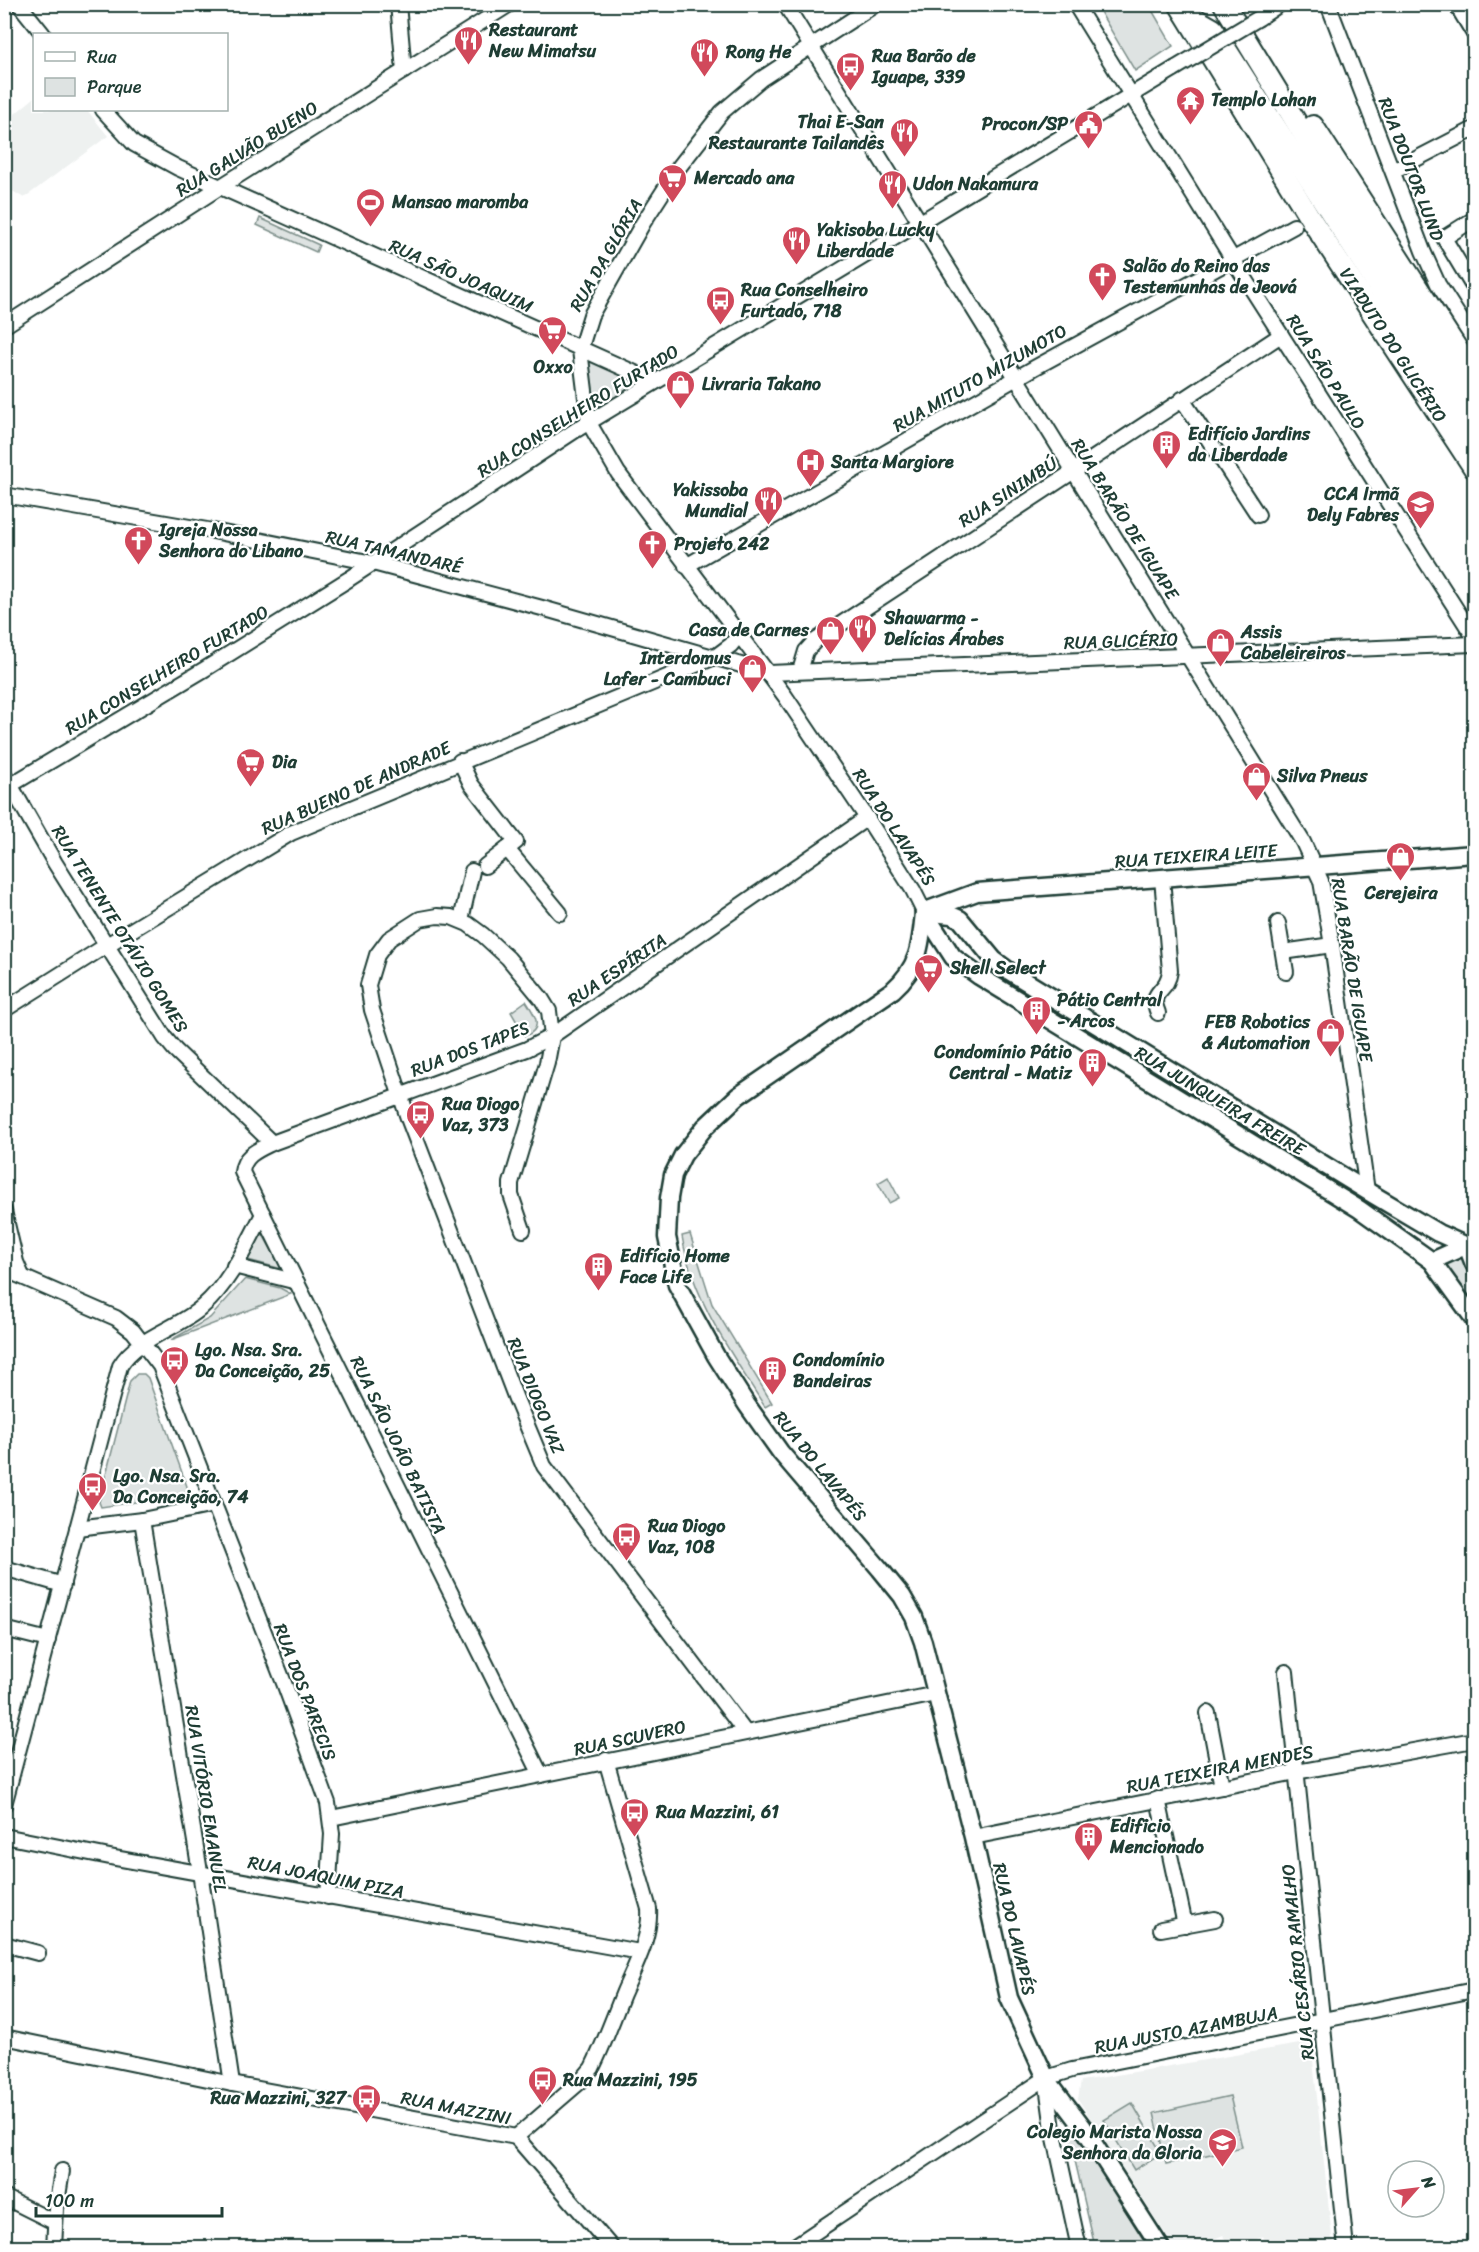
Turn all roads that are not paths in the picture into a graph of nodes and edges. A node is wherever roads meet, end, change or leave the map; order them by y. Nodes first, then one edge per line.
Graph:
1 (19, 4) edge
2 (398, 4) edge
3 (510, 4) edge
4 (785, 4) edge
5 (876, 4) edge
6 (1075, 4) edge
7 (1224, 4) edge
8 (1280, 4) edge
9 (1328, 4) edge
10 (1456, 4) edge
11 (1181, 8) edge
12 (1264, 12) edge
13 (42, 33) edge
14 (1474, 34) edge
15 (810, 46) junction
16 (404, 71) junction
17 (1131, 95) junction
18 (104, 111) edge
19 (1474, 129) edge
20 (1317, 160) junction
21 (1393, 171) junction
22 (220, 187) junction
23 (1474, 219) edge
24 (919, 222) junction
25 (1303, 223) junction
26 (1232, 258) junction
27 (1474, 288) edge
28 (4, 326) edge
29 (1281, 335) junction
30 (1474, 340) edge
31 (580, 350) junction
32 (1474, 375) edge
33 (1016, 379) junction
34 (655, 382) junction
35 (1182, 399) junction
36 (1474, 402) edge
37 (589, 423) junction
38 (1474, 436) edge
39 (564, 438) junction
40 (606, 453) junction
41 (1474, 468) edge
42 (1073, 470) junction
43 (4, 495) edge
44 (1258, 515) dead end
45 (373, 563) junction
46 (686, 566) junction
47 (739, 635) junction
48 (1474, 637) edge
49 (1474, 644) edge
50 (715, 657) junction
51 (1189, 657) junction
52 (796, 671) junction
53 (769, 673) junction
54 (785, 696) junction
55 (460, 761) junction
56 (6, 783) edge
57 (867, 818) junction
58 (507, 849) junction
59 (1474, 854) edge
60 (1315, 867) junction
61 (1162, 878) junction
62 (924, 912) junction
63 (560, 913) dead end
64 (461, 920) junction
65 (1278, 923) dead end
66 (107, 945) junction
67 (1332, 945) junction
68 (1283, 952) junction
69 (1286, 972) dead end
70 (4, 1010) edge
71 (1158, 1012) dead end
72 (552, 1036) junction
73 (1129, 1045) junction
74 (1119, 1063) junction
75 (399, 1095) junction
76 (272, 1143) junction
77 (1367, 1191) junction
78 (4, 1211) edge
79 (263, 1214) junction
80 (523, 1230) dead end
81 (1471, 1243) edge
82 (9, 1253) edge
83 (1432, 1261) junction
84 (1474, 1264) edge
85 (234, 1266) junction
86 (4, 1269) edge
87 (22, 1276) junction
88 (297, 1281) junction
89 (1474, 1319) edge
90 (144, 1343) junction
91 (214, 1505) junction
92 (142, 1520) junction
93 (77, 1528) junction
94 (4, 1568) edge
95 (63, 1585) junction
96 (4, 1629) edge
97 (48, 1640) junction
98 (1286, 1672) dead end
99 (936, 1694) junction
100 (1208, 1713) dead end
101 (744, 1732) junction
102 (1474, 1740) edge
103 (606, 1760) junction
104 (10, 1761) edge
105 (1296, 1772) junction
106 (541, 1775) junction
107 (1222, 1787) junction
108 (1158, 1799) junction
109 (4, 1805) edge
110 (331, 1818) junction
111 (4, 1836) edge
112 (973, 1837) junction
113 (200, 1872) junction
114 (328, 1897) junction
115 (1215, 1920) dead end
116 (1185, 1925) junction
117 (1161, 1929) dead end
118 (4, 1944) edge
119 (640, 1952) junction
120 (38, 1953) dead end
121 (1474, 1990) edge
122 (1323, 2021) junction
123 (4, 2037) edge
124 (1046, 2078) junction
125 (232, 2084) junction
126 (516, 2137) junction
127 (62, 2171) dead end
128 (4, 2197) edge
129 (54, 2222) junction
130 (54, 2247) edge
131 (612, 2247) edge
132 (790, 2247) edge
133 (1079, 2247) edge
134 (1161, 2247) edge
135 (1346, 2247) edge

1 - 13 street
2 - 16 street
3 - 16 street, RUA GALVÃO BUENO
4 - 15 street, RUA BARÃO DE IGUAPE
5 - 15 street, RUA DA GLÓRIA
6 - 17 street, RUA SÃO PAULO
7 - 20 highway
8 - 12 street
9 - 21 street, RUA DOUTOR LUND
10 - 14 street
11 - 20 highway
11 - 25 highway, VIADUTO DO GLICÉRIO
12 - 17 street, RUA CONSELHEIRO FURTADO, bridge
15 - 24 street, RUA BARÃO DE IGUAPE
15 - 31 street, RUA DA GLÓRIA
16 - 22 street, RUA GALVÃO BUENO
17 - 24 street, RUA CONSELHEIRO FURTADO
17 - 26 street, RUA SÃO PAULO
18 - 22 street, RUA SÃO JOAQUIM
19 - 21 street
20 - 32 highway
20 - 36 highway, VIADUTO DO GLICÉRIO
20 - 38 highway
21 - 30 street, RUA DOUTOR LUND
22 - 28 street, RUA GALVÃO BUENO
22 - 31 street, RUA SÃO JOAQUIM
23 - 27 street
24 - 33 street, RUA BARÃO DE IGUAPE
24 - 34 street, RUA CONSELHEIRO FURTADO
25 - 26 street, RUA MITUTO MIZUMOTO
25 - 41 highway, VIADUTO DO GLICÉRIO
26 - 29 street, RUA SÃO PAULO
26 - 33 street, RUA MITUTO MIZUMOTO
29 - 35 street, RUA SINIMBÚ
29 - 48 street, RUA SÃO PAULO
31 - 34 street, RUA SÃO JOAQUIM
31 - 37 street, RUA DA GLÓRIA
33 - 42 street, RUA BARÃO DE IGUAPE
33 - 46 street, RUA MITUTO MIZUMOTO
34 - 37 street, RUA CONSELHEIRO FURTADO
35 - 42 street, RUA SINIMBÚ
35 - 44 street
37 - 39 street, RUA CONSELHEIRO FURTADO
37 - 40 street, RUA DA GLÓRIA
39 - 40 street
39 - 45 street, RUA CONSELHEIRO FURTADO
40 - 46 street, RUA DA GLÓRIA
42 - 51 street, RUA BARÃO DE IGUAPE
42 - 52 street, RUA SINIMBÚ
43 - 45 street, RUA TAMANDARÉ
45 - 50 street, RUA TAMANDARÉ
45 - 56 street, RUA CONSELHEIRO FURTADO
46 - 47 street, RUA DA GLÓRIA
47 - 50 street, RUA BUENO DE ANDRADE
47 - 53 street, RUA DA GLÓRIA
49 - 51 street, RUA GLICÉRIO
50 - 53 street, RUA TAMANDARÉ
50 - 55 street, RUA BUENO DE ANDRADE
51 - 52 street, RUA GLICÉRIO
51 - 60 street, RUA BARÃO DE IGUAPE
52 - 53 street, RUA GLICÉRIO
52 - 54 street, RUA SINIMBÚ
53 - 54 street, RUA DO LAVAPÉS
54 - 57 street, RUA DO LAVAPÉS
55 - 58 street
55 - 66 street, RUA BUENO DE ANDRADE
56 - 66 street, RUA TENENTE OTÁVIO GOMES
57 - 62 street, RUA DO LAVAPÉS
57 - 72 street, RUA ESPÍRITA
58 - 63 street
58 - 64 street
59 - 60 main road, RUA TEIXEIRA LEITE
60 - 61 main road, RUA TEIXEIRA LEITE
60 - 67 street, RUA BARÃO DE IGUAPE
61 - 62 main road, RUA TEIXEIRA LEITE
61 - 71 street
62 - 73 main road, RUA JUNQUEIRA FREIRE
62 - 74 main road, RUA JUNQUEIRA FREIRE
62 - 99 main road, RUA DO LAVAPÉS
64 - 72 street, RUA DOS TAPES
64 - 75 street, RUA DOS TAPES
65 - 68 street
66 - 70 street, RUA BUENO DE ANDRADE
66 - 76 street, RUA TENENTE OTÁVIO GOMES
67 - 68 street
67 - 77 street, RUA BARÃO DE IGUAPE
68 - 69 street
72 - 75 street, RUA DOS TAPES
72 - 80 street
73 - 74 main road
73 - 77 main road, RUA JUNQUEIRA FREIRE
74 - 83 main road, RUA JUNQUEIRA FREIRE
75 - 76 street, RUA SÃO JOÃO BATISTA
75 - 101 street, RUA DIOGO VAZ
76 - 79 street, RUA SÃO JOÃO BATISTA
77 - 81 main road, RUA JUNQUEIRA FREIRE
78 - 82 street
79 - 85 street
79 - 88 street, RUA SÃO JOÃO BATISTA
81 - 83 main road
81 - 84 main road
82 - 87 street
83 - 89 main road, RUA JUNQUEIRA FREIRE
85 - 88 street
85 - 90 street
86 - 87 street, RUA DOS PARECIS
87 - 90 street, RUA DOS PARECIS
88 - 106 street, RUA SÃO JOÃO BATISTA
90 - 91 street, RUA DOS PARECIS
90 - 93 street
91 - 92 street
91 - 110 street, RUA DOS PARECIS
92 - 93 street
92 - 113 street, RUA VITÓRIO EMANUEL
93 - 95 street
94 - 95 street
95 - 97 street
96 - 97 street
97 - 104 street
98 - 105 street, RUA CESÁRIO RAMALHO
99 - 101 street, RUA SCUVERO
99 - 112 main road, RUA DO LAVAPÉS
100 - 107 street
101 - 103 street, RUA SCUVERO
102 - 105 street, RUA TEIXEIRA MENDES
103 - 106 street, RUA SCUVERO
103 - 119 street, RUA MAZZINI
104 - 109 street
105 - 107 street, RUA TEIXEIRA MENDES
105 - 122 street, RUA CESÁRIO RAMALHO
106 - 110 street, RUA SCUVERO
107 - 108 street, RUA TEIXEIRA MENDES
108 - 112 street, RUA TEIXEIRA MENDES
108 - 116 street
110 - 114 street, RUA DOS PARECIS
111 - 113 street, RUA JOAQUIM PIZA
112 - 124 main road, RUA DO LAVAPÉS
113 - 114 street, RUA JOAQUIM PIZA
113 - 125 street, RUA VITÓRIO EMANUEL
114 - 119 street, RUA JOAQUIM PIZA
115 - 116 street
116 - 117 street
118 - 120 street
119 - 126 street, RUA MAZZINI
121 - 122 street, RUA JUSTO AZAMBUJA
122 - 124 street, RUA JUSTO AZAMBUJA
122 - 135 street, RUA CESÁRIO RAMALHO
123 - 125 street, RUA MAZZINI
124 - 132 street, RUA JUSTO AZAMBUJA
124 - 133 street
124 - 134 main road, RUA DO LAVAPÉS
125 - 126 street, RUA MAZZINI
126 - 131 street
127 - 129 street
128 - 129 street
129 - 130 street

